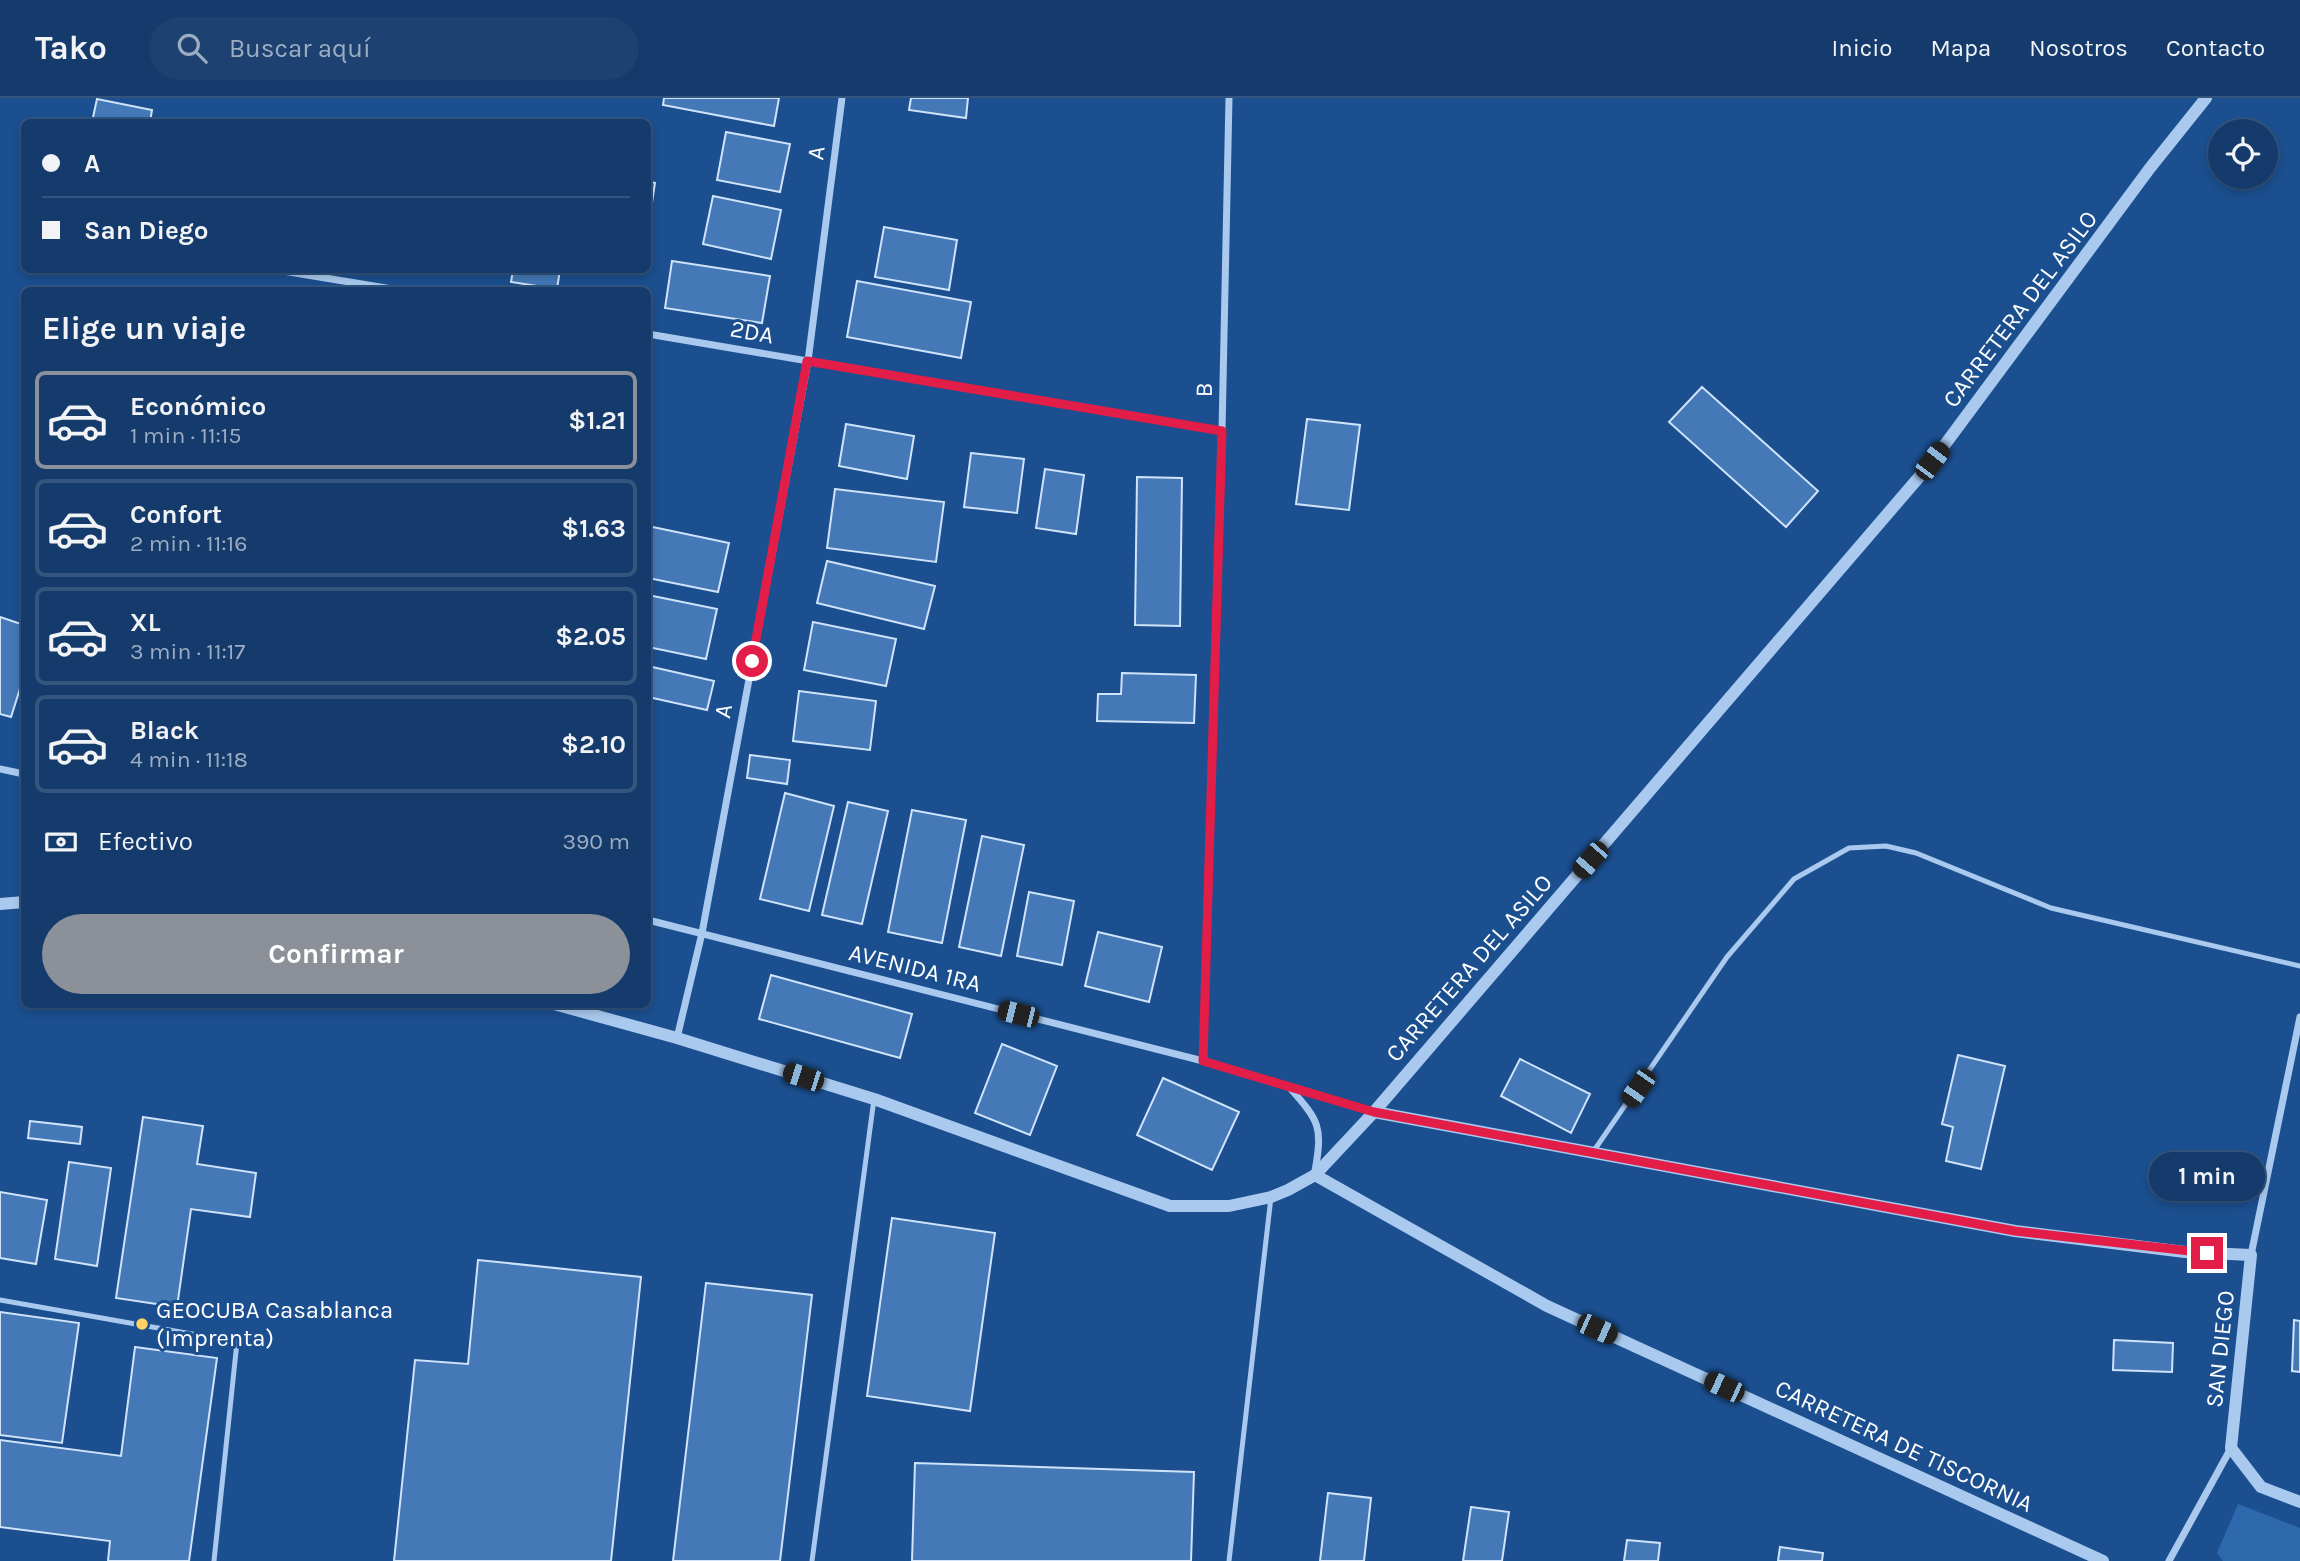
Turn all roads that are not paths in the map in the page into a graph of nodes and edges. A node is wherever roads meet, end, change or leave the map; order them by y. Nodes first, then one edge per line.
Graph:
1 (842, 98) edge
2 (1229, 98) edge
3 (2206, 98) edge
4 (295, 273) edge
5 (380, 287) edge
6 (651, 335) edge
7 (807, 361) junction
8 (1222, 431) junction
9 (0, 769) edge
10 (21, 773) edge
11 (21, 902) edge
12 (0, 904) edge
13 (651, 921) edge
14 (702, 933) junction
15 (2300, 966) edge
16 (568, 1008) edge
17 (2300, 1017) edge
18 (677, 1038) junction
19 (1203, 1061) junction
20 (1290, 1088) junction
21 (874, 1099) junction
22 (1374, 1112) junction
23 (1593, 1153) junction
24 (1315, 1175) junction
25 (1271, 1198) junction
26 (2250, 1255) junction
27 (0, 1300) edge
28 (2231, 1448) junction
29 (2300, 1502) edge
30 (214, 1561) edge
31 (812, 1561) edge
32 (1229, 1561) edge
33 (2103, 1561) edge
34 (2169, 1561) edge

1 - 7 street, A
2 - 8 street, B
3 - 22 street, CARRETERA DEL ASILO
4 - 5 street
6 - 7 street, 2DA
7 - 8 street, 2DA
7 - 14 street, A
8 - 19 street, B
9 - 10 street
11 - 12 street
13 - 14 street, AVENIDA 1RA
14 - 18 street, A
14 - 19 street, AVENIDA 1RA
15 - 23 lane
16 - 18 street, CARRETERA DEL ASILO
17 - 26 street, SAN DIEGO
18 - 21 street, CARRETERA DEL ASILO
19 - 20 street, AVENIDA 1RA
20 - 22 street, AVENIDA 1RA
20 - 24 street
21 - 25 street, CARRETERA DEL ASILO
21 - 31 lane
22 - 23 street, SAN DIEGO
22 - 24 street, CARRETERA DEL ASILO
23 - 26 street, SAN DIEGO
24 - 25 street, CARRETERA DEL ASILO
24 - 33 street, CARRETERA DE TISCORNIA
25 - 32 lane
26 - 28 street, SAN DIEGO
27 - 30 lane
28 - 29 street
28 - 34 street, SAN DIEGO

